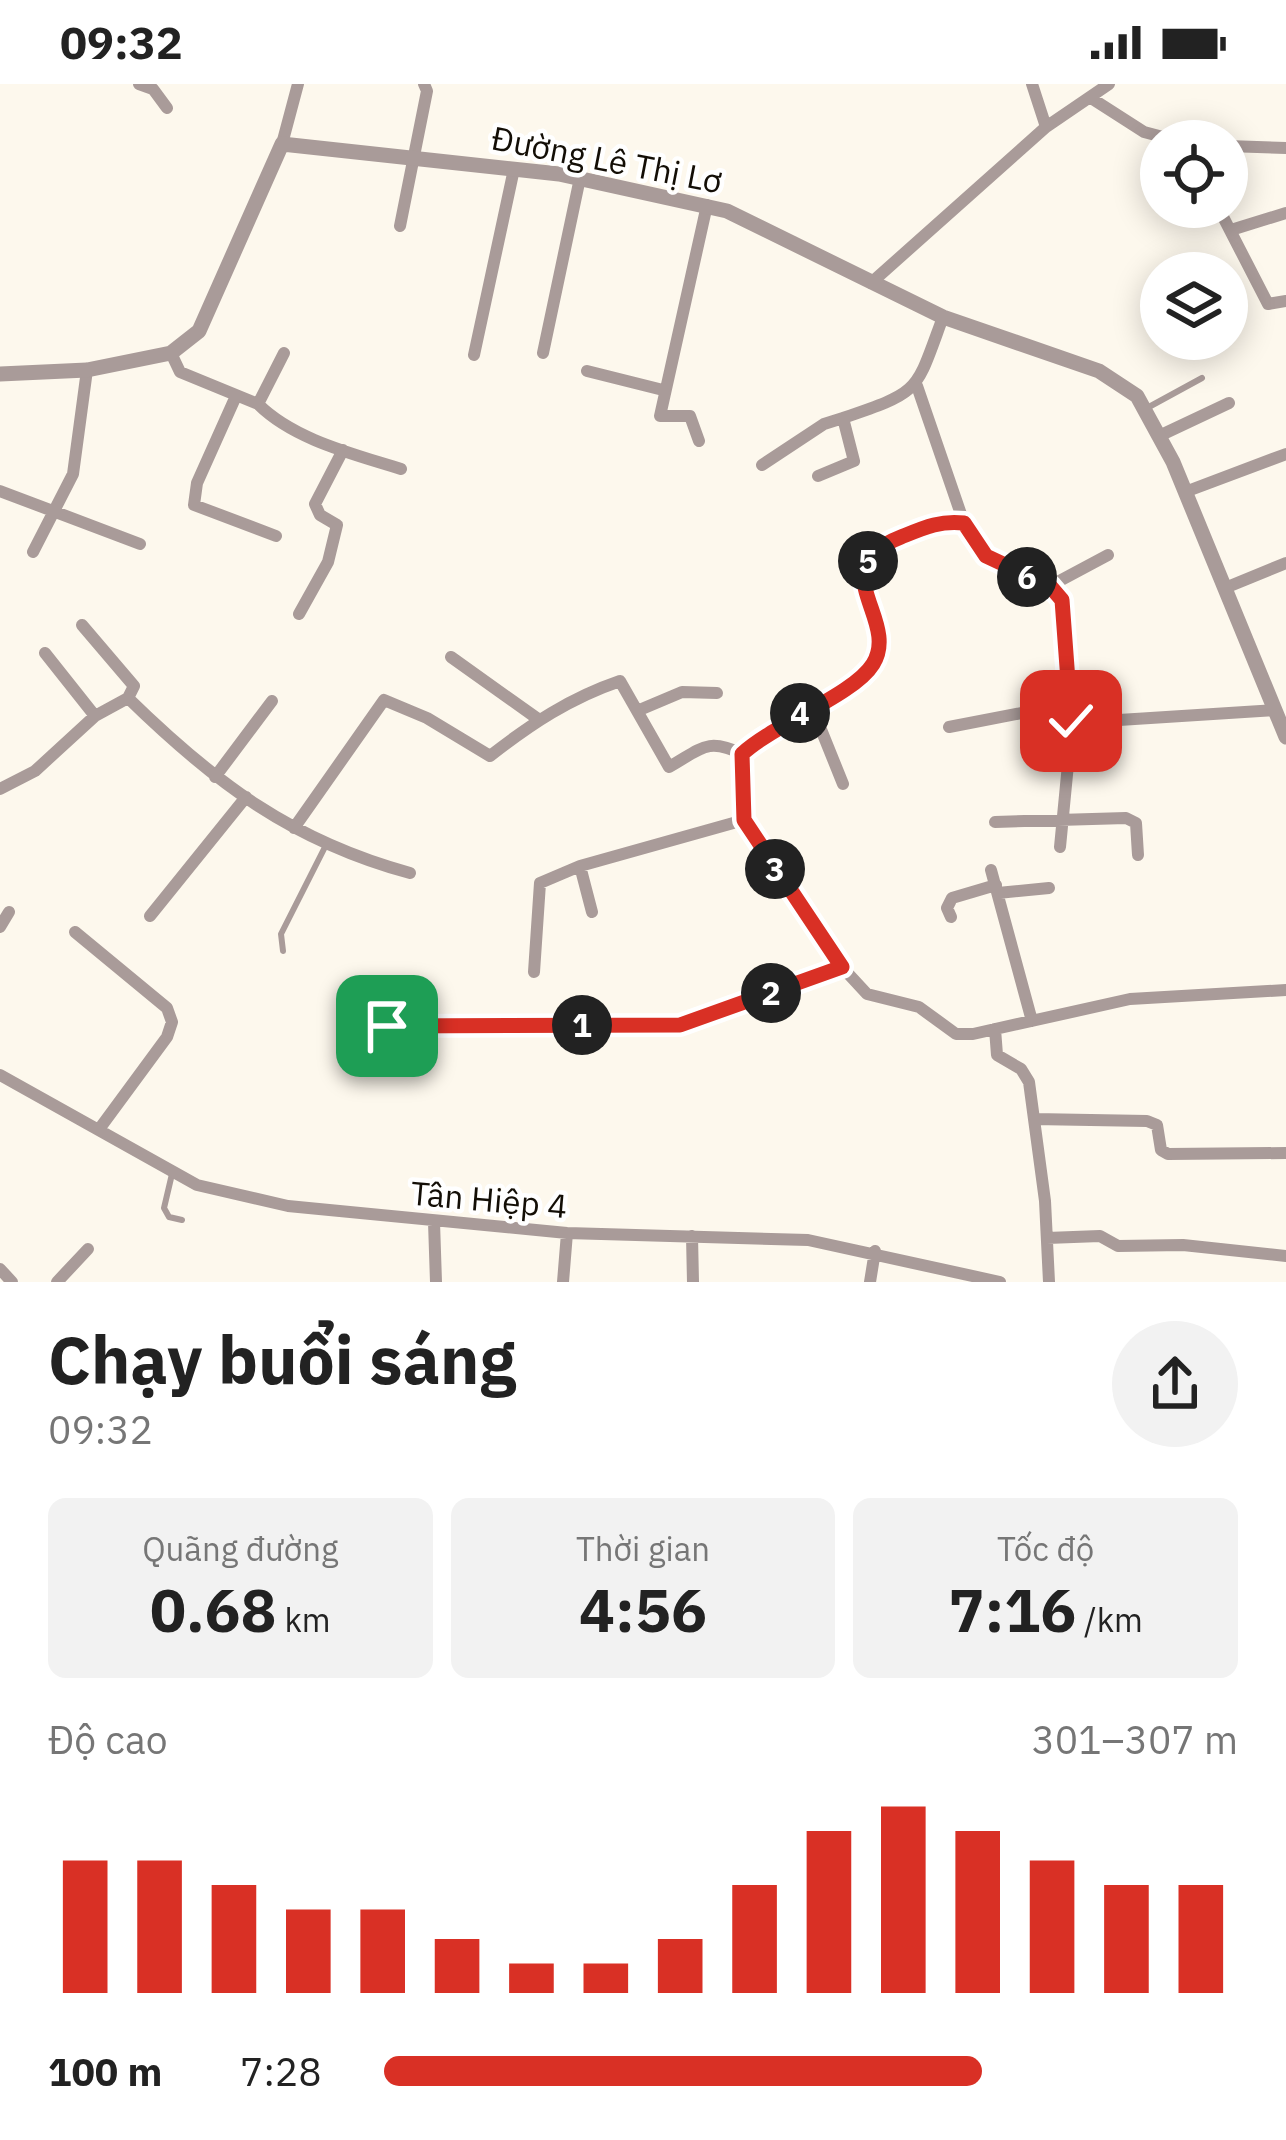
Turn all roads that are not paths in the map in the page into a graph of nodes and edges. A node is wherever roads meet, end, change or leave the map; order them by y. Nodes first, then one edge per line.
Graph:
1 (139, 84) edge
2 (298, 84) edge
3 (424, 84) edge
4 (1032, 84) edge
5 (1109, 84) edge
6 (1091, 98) junction
7 (167, 108) dead end
8 (1046, 127) junction
9 (1140, 129) edge
10 (282, 143) junction
11 (1248, 147) edge
12 (1286, 148) edge
13 (411, 157) junction
14 (514, 169) junction
15 (580, 178) junction
16 (707, 205) junction
17 (1286, 213) edge
18 (400, 226) dead end
19 (1231, 230) joint
20 (871, 284) junction
21 (1286, 301) edge
22 (943, 317) junction
23 (171, 353) junction
24 (284, 353) dead end
25 (543, 353) dead end
26 (474, 355) dead end
27 (88, 370) junction
28 (587, 371) dead end
29 (0, 374) edge
30 (1202, 378) dead end
31 (917, 386) junction
32 (663, 390) junction
33 (236, 396) junction
34 (1228, 403) dead end
35 (258, 404) junction
36 (1145, 410) junction
37 (843, 418) junction
38 (1159, 436) junction
39 (699, 441) dead end
40 (343, 450) junction
41 (1286, 454) edge
42 (762, 465) dead end
43 (401, 469) dead end
44 (818, 476) dead end
45 (0, 491) edge
46 (1185, 492) junction
47 (175, 498) dead end
48 (194, 505) junction
49 (54, 508) junction
50 (964, 523) junction
51 (276, 536) dead end
52 (140, 544) dead end
53 (34, 552) dead end
54 (1108, 555) dead end
55 (1286, 563) edge
56 (1050, 586) junction
57 (1225, 588) junction
58 (298, 614) dead end
59 (82, 625) dead end
60 (45, 653) dead end
61 (452, 657) dead end
62 (717, 693) dead end
63 (128, 698) junction
64 (272, 701) dead end
65 (1068, 704) junction
66 (812, 706) junction
67 (1275, 710) junction
68 (637, 711) junction
69 (95, 716) junction
70 (538, 719) junction
71 (1072, 723) junction
72 (949, 727) dead end
73 (1286, 737) edge
74 (742, 754) junction
75 (214, 777) junction
76 (843, 784) dead end
77 (0, 789) edge
78 (246, 797) junction
79 (744, 820) junction
80 (995, 823) dead end
81 (1060, 823) junction
82 (294, 828) junction
83 (326, 845) junction
84 (1060, 847) dead end
85 (1138, 855) dead end
86 (580, 866) junction
87 (991, 870) dead end
88 (410, 873) dead end
89 (1048, 888) dead end
90 (997, 889) junction
91 (592, 911) dead end
92 (9, 912) dead end
93 (150, 916) dead end
94 (951, 917) dead end
95 (0, 927) edge
96 (75, 932) dead end
97 (283, 951) dead end
98 (842, 967) junction
99 (534, 972) dead end
100 (1286, 990) edge
101 (1032, 1021) junction
102 (387, 1026) dead end
103 (994, 1029) junction
104 (0, 1075) edge
105 (1034, 1119) junction
106 (100, 1128) junction
107 (1286, 1153) edge
108 (173, 1170) junction
109 (182, 1220) dead end
110 (434, 1222) junction
111 (567, 1234) junction
112 (692, 1236) junction
113 (1047, 1238) junction
114 (88, 1250) dead end
115 (875, 1251) junction
116 (1286, 1256) edge
117 (0, 1269) edge
118 (12, 1282) edge
119 (56, 1282) edge
120 (436, 1282) edge
121 (563, 1282) edge
122 (694, 1282) edge
123 (870, 1282) edge
124 (1000, 1282) edge
125 (1048, 1282) edge

1 - 7 street
2 - 10 street
3 - 13 street
4 - 8 street
5 - 6 street
6 - 8 street
6 - 9 street
8 - 20 street
10 - 13 street, Đường Lê Thị Lơ
10 - 23 street
11 - 12 street
13 - 14 street, Đường Lê Thị Lơ
13 - 18 street
14 - 15 street, Đường Lê Thị Lơ
14 - 26 street
15 - 16 street, Đường Lê Thị Lơ
15 - 25 street
16 - 20 street, Đường Lê Thị Lơ
16 - 32 street
17 - 19 street
19 - 21 street
20 - 22 street, Đường Lê Thị Lơ
22 - 31 street
22 - 36 street, Đường Lê Thị Lơ
23 - 27 street
23 - 33 street
24 - 35 street
27 - 29 street
27 - 49 street
28 - 32 street
30 - 36 lane
31 - 37 street
31 - 50 street
32 - 39 street
33 - 35 street
33 - 48 street
34 - 38 street
35 - 40 street
36 - 38 street, Đường Lê Thị Lơ
37 - 42 street
37 - 44 street
38 - 46 street, Đường Lê Thị Lơ
40 - 43 street
40 - 58 street
41 - 46 street
45 - 49 street
46 - 57 street, Đường Lê Thị Lơ
47 - 48 street
48 - 51 street
49 - 52 street
49 - 53 street
50 - 56 street
50 - 66 street
54 - 56 street
55 - 57 street
56 - 65 street
57 - 67 street, Đường Lê Thị Lơ
59 - 63 street
60 - 69 street
61 - 70 street
62 - 68 street
63 - 69 street
63 - 75 street
64 - 75 street
65 - 71 street
65 - 72 street
66 - 74 street
66 - 76 street
67 - 71 street
67 - 73 street, Đường Lê Thị Lơ
68 - 70 street
68 - 74 street
69 - 77 street
70 - 82 street
71 - 81 street
74 - 79 street
75 - 78 street
78 - 82 street
78 - 93 street
79 - 86 street
79 - 98 street
80 - 81 street
81 - 84 street
81 - 85 street
82 - 83 street
83 - 88 street
83 - 97 lane
86 - 91 street
86 - 99 street
87 - 90 street
89 - 90 street
90 - 94 street
90 - 101 street
92 - 95 street
96 - 106 street
98 - 102 street
98 - 103 street
100 - 101 street
101 - 103 street
103 - 105 street
104 - 106 street, Tân Hiệp 4
105 - 107 street
105 - 113 street
106 - 108 street, Tân Hiệp 4
108 - 109 lane
108 - 110 street, Tân Hiệp 4
110 - 111 street, Tân Hiệp 4
110 - 120 street
111 - 112 street, Tân Hiệp 4
111 - 121 street
112 - 115 street, Tân Hiệp 4
112 - 122 street
113 - 116 street
113 - 125 street
114 - 119 street
115 - 123 street
115 - 124 street, Tân Hiệp 4
117 - 118 street

